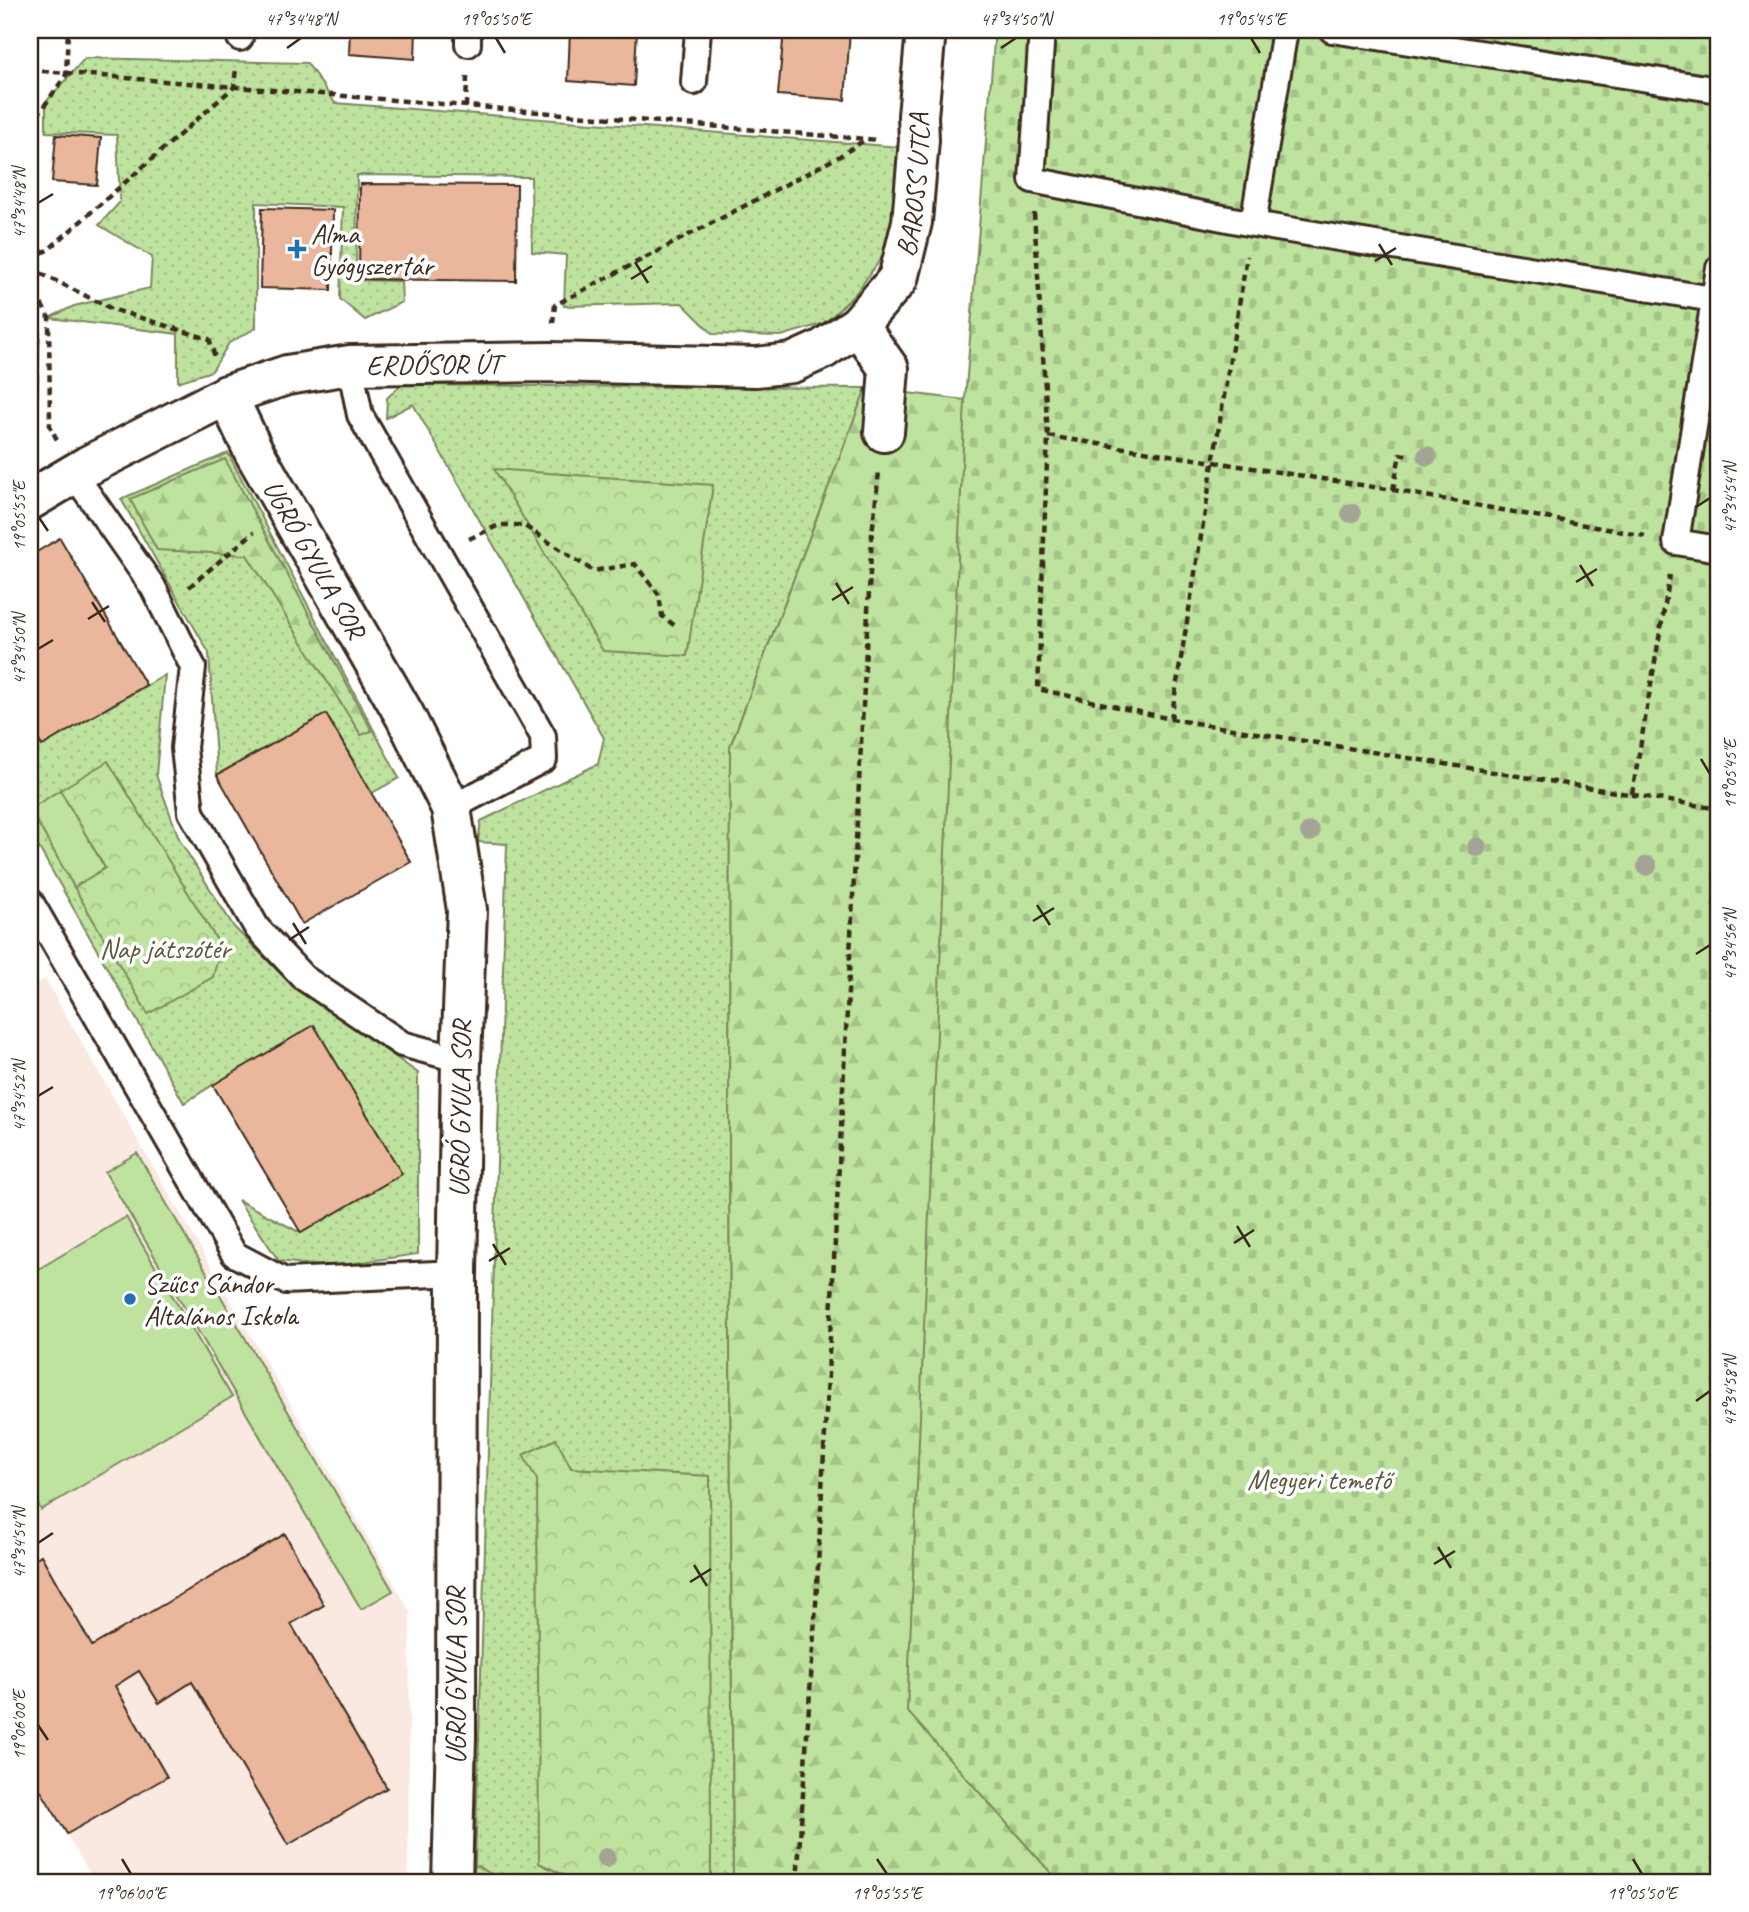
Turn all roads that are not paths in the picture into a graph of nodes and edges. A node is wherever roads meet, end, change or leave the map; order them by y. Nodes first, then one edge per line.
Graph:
1 (698, 30) edge
2 (926, 30) edge
3 (1042, 30) edge
4 (1285, 30) edge
5 (1332, 30) edge
6 (694, 82) dead end
7 (1719, 90) edge
8 (1253, 224) junction
9 (1719, 268) edge
10 (1716, 300) edge
11 (858, 325) junction
12 (350, 365) junction
13 (227, 395) junction
14 (884, 432) road end
15 (74, 474) junction
16 (30, 500) edge
17 (1719, 549) edge
18 (451, 808) junction
19 (30, 901) edge
20 (461, 1060) junction
21 (457, 1273) junction
22 (452, 1882) edge

1 - 6 lane
2 - 11 street, BAROSS UTCA
3 - 8 lane
4 - 8 lane
5 - 7 lane
8 - 10 lane
9 - 10 lane
10 - 17 lane
11 - 12 street, ERDŐSOR ÚT
11 - 14 street
12 - 13 street, ERDŐSOR ÚT
12 - 18 lane
13 - 15 street, ERDŐSOR ÚT
13 - 18 street, UGRÓ GYULA SOR
15 - 16 street, ERDŐSOR ÚT
15 - 20 lane
18 - 20 street, UGRÓ GYULA SOR
19 - 21 lane
20 - 21 street, UGRÓ GYULA SOR
21 - 22 street, UGRÓ GYULA SOR

